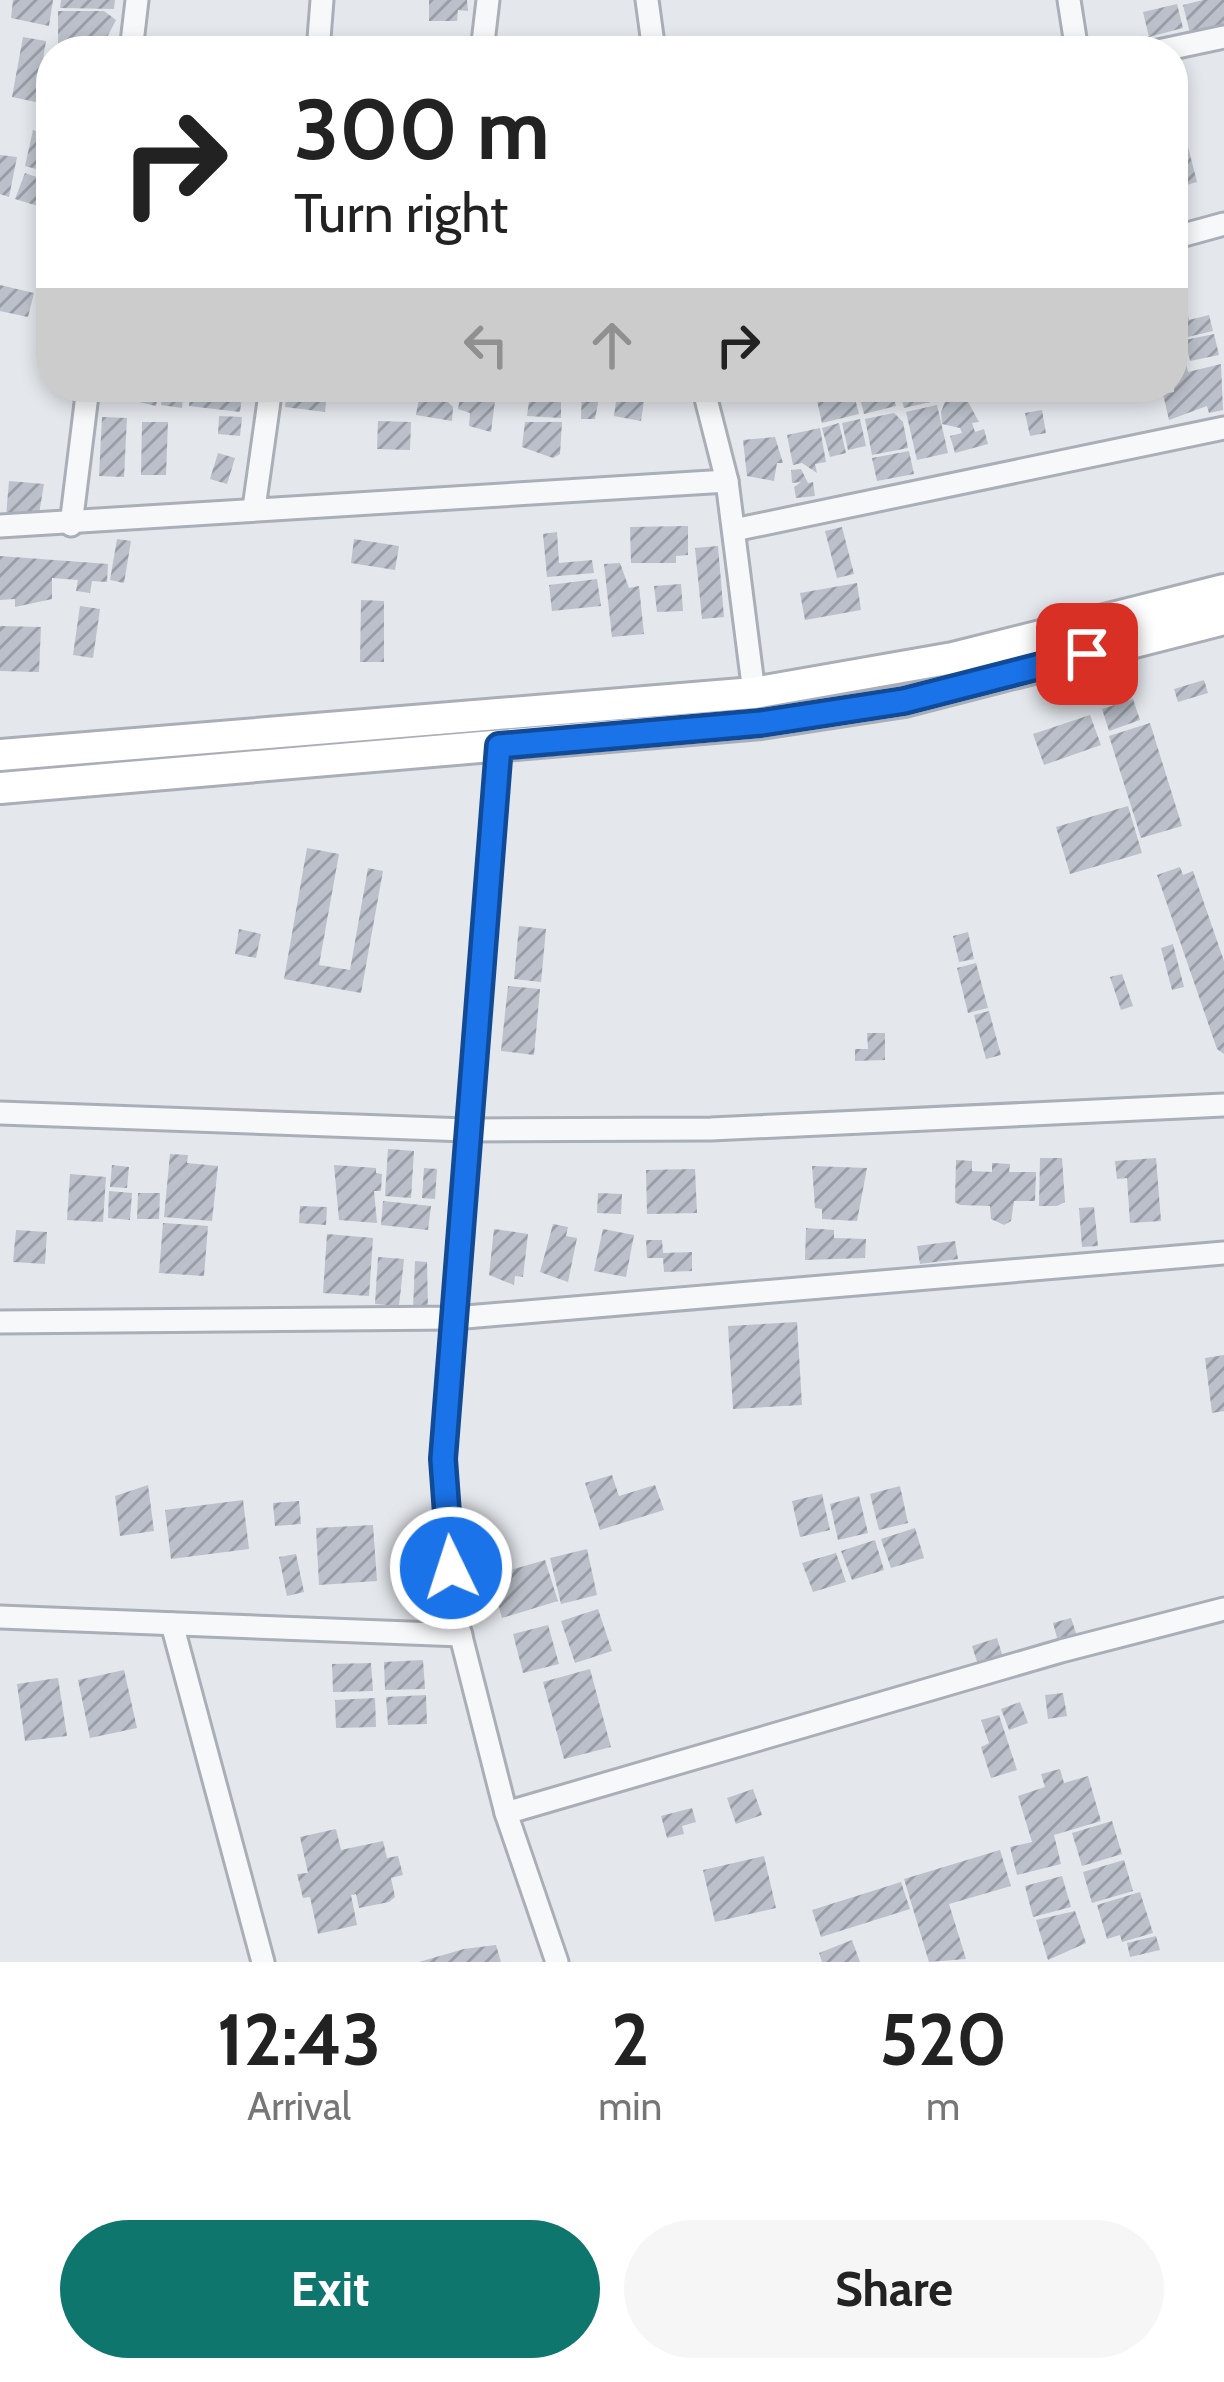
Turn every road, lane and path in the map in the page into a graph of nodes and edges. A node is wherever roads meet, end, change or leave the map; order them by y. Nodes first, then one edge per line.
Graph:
1 (137, 0) edge
2 (322, 0) edge
3 (488, 0) edge
4 (647, 0) edge
5 (1069, 0) edge
6 (133, 36) edge
7 (319, 36) edge
8 (484, 36) edge
9 (652, 36) edge
10 (1075, 36) edge
11 (1224, 38) edge
12 (1188, 45) edge
13 (1224, 224) edge
14 (1188, 234) edge
15 (86, 402) edge
16 (269, 402) edge
17 (707, 402) edge
18 (1224, 428) edge
19 (727, 481) junction
20 (254, 508) junction
21 (71, 524) junction
22 (0, 526) edge
23 (734, 530) junction
24 (1224, 590) edge
25 (1224, 619) edge
26 (754, 693) junction
27 (539, 728) junction
28 (499, 746) junction
29 (0, 755) edge
30 (0, 788) edge
31 (1224, 1105) edge
32 (0, 1113) edge
33 (466, 1130) junction
34 (1224, 1253) edge
35 (454, 1318) junction
36 (0, 1322) edge
37 (1224, 1609) edge
38 (0, 1617) edge
39 (172, 1624) junction
40 (460, 1635) junction
41 (506, 1813) junction
42 (263, 1962) edge
43 (557, 1962) edge

1 - 6 street
2 - 7 street
3 - 8 street
4 - 9 street
5 - 10 street
11 - 12 street
13 - 14 street
15 - 21 street
16 - 20 street
17 - 19 street
18 - 23 street
19 - 20 street
19 - 23 street
20 - 21 street
21 - 22 street
23 - 26 street
24 - 26 main road
25 - 27 main road
26 - 27 main road
27 - 28 main road
27 - 29 main road
28 - 30 main road
28 - 33 street
31 - 33 street
32 - 33 street
33 - 35 street
34 - 35 street
35 - 36 street
35 - 40 street
37 - 41 street
38 - 39 street
39 - 40 street
39 - 42 street
40 - 41 street
41 - 43 street

